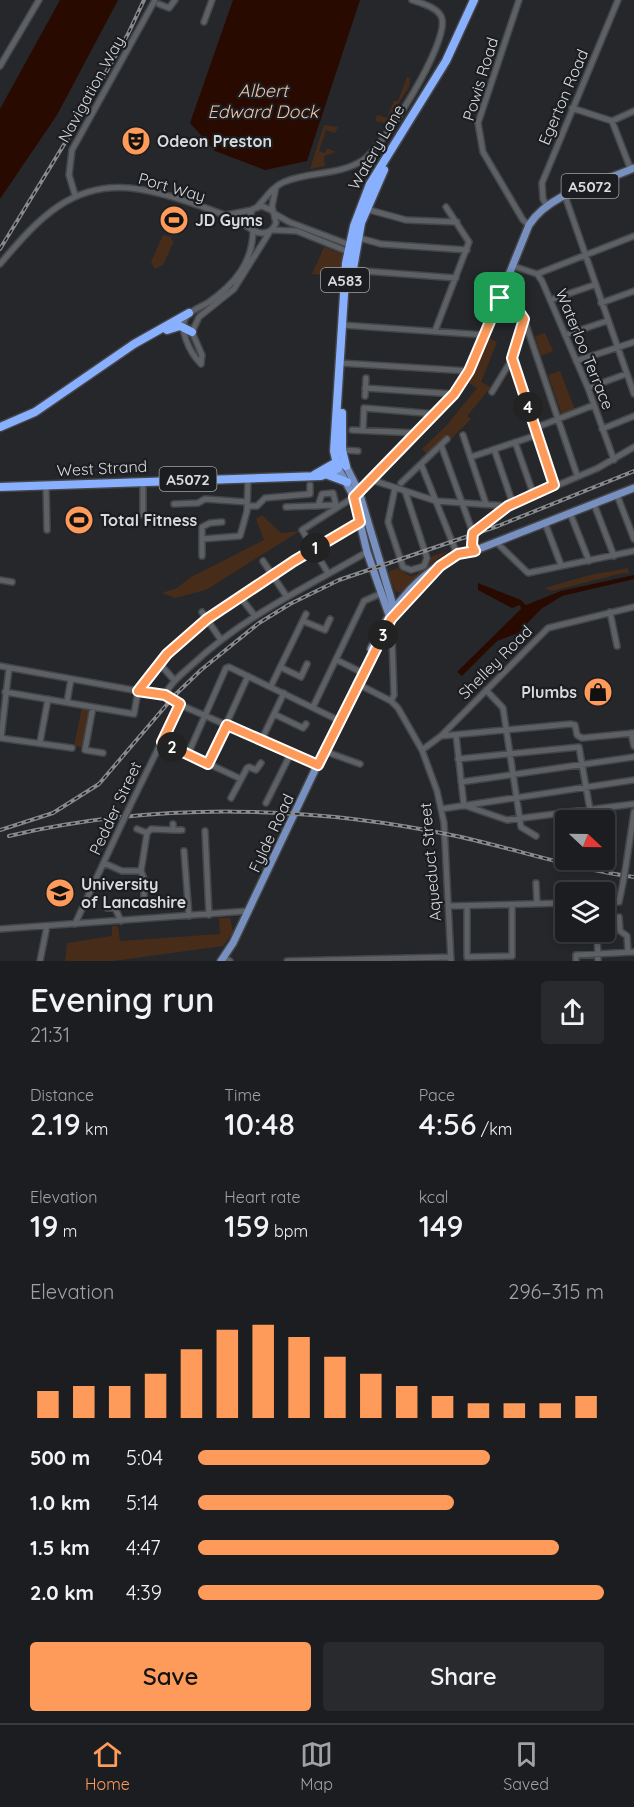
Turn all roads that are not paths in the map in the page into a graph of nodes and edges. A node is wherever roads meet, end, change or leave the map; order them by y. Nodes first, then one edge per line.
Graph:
1 (39, 0) edge
2 (175, 0) edge
3 (212, 0) edge
4 (412, 0) edge
5 (474, 0) edge
6 (480, 0) edge
7 (519, 0) edge
8 (618, 0) edge
9 (157, 2) edge
10 (204, 22) dead end
11 (0, 66) edge
12 (573, 108) junction
13 (634, 111) edge
14 (612, 121) junction
15 (632, 169) edge
16 (276, 187) junction
17 (75, 195) junction
18 (565, 196) junction
19 (547, 206) junction
20 (446, 207) dead end
21 (255, 208) junction
22 (366, 209) junction
23 (274, 212) junction
24 (221, 215) junction
25 (457, 222) junction
26 (530, 225) junction
27 (252, 229) junction
28 (271, 231) junction
29 (634, 236) edge
30 (352, 245) junction
31 (467, 250) junction
32 (585, 255) junction
33 (0, 264) edge
34 (513, 266) junction
35 (351, 270) junction
36 (537, 274) junction
37 (456, 278) junction
38 (594, 285) junction
39 (634, 291) edge
40 (500, 298) junction
41 (550, 300) junction
42 (601, 303) junction
43 (189, 314) junction
44 (524, 319) junction
45 (607, 321) junction
46 (183, 326) junction
47 (345, 326) junction
48 (435, 331) junction
49 (192, 332) junction
50 (485, 335) junction
51 (565, 335) junction
52 (634, 342) edge
53 (134, 344) junction
54 (617, 348) junction
55 (512, 358) junction
56 (576, 362) junction
57 (343, 363) junction
58 (469, 371) junction
59 (626, 374) junction
60 (366, 378) dead end
61 (633, 386) edge
62 (365, 388) junction
63 (588, 388) junction
64 (492, 392) dead end
65 (454, 394) junction
66 (634, 394) edge
67 (365, 396) dead end
68 (594, 405) junction
69 (436, 414) junction
70 (634, 416) edge
71 (558, 419) junction
72 (0, 427) edge
73 (535, 428) junction
74 (602, 429) junction
75 (363, 430) junction
76 (344, 432) junction
77 (417, 434) junction
78 (463, 435) dead end
79 (537, 435) junction
80 (447, 439) dead end
81 (515, 442) junction
82 (441, 445) junction
83 (634, 447) edge
84 (494, 449) junction
85 (338, 450) junction
86 (358, 451) dead end
87 (471, 457) junction
88 (614, 460) junction
89 (421, 464) junction
90 (342, 470) junction
91 (321, 473) junction
92 (577, 475) junction
93 (248, 477) junction
94 (142, 481) junction
95 (370, 482) junction
96 (401, 483) dead end
97 (310, 485) dead end
98 (554, 485) junction
99 (46, 486) junction
100 (0, 487) edge
101 (395, 488) junction
102 (634, 488) edge
103 (405, 491) junction
104 (356, 494) junction
105 (533, 494) junction
106 (617, 495) junction
107 (436, 501) junction
108 (361, 502) junction
109 (462, 503) junction
110 (174, 504) dead end
111 (247, 504) junction
112 (486, 504) junction
113 (594, 504) junction
114 (510, 505) junction
115 (318, 506) junction
116 (337, 506) junction
117 (286, 507) dead end
118 (570, 513) junction
119 (144, 514) dead end
120 (222, 522) dead end
121 (360, 522) junction
122 (545, 523) junction
123 (48, 530) dead end
124 (473, 533) junction
125 (202, 538) junction
126 (634, 539) edge
127 (496, 542) junction
128 (472, 548) junction
129 (313, 549) junction
130 (455, 549) dead end
131 (367, 552) junction
132 (634, 552) edge
133 (202, 556) dead end
134 (614, 556) junction
135 (263, 561) dead end
136 (589, 561) junction
137 (561, 565) junction
138 (440, 566) junction
139 (328, 573) junction
140 (273, 576) junction
141 (0, 580) edge
142 (12, 582) dead end
143 (385, 593) junction
144 (287, 597) junction
145 (241, 598) junction
146 (403, 598) junction
147 (634, 607) edge
148 (202, 612) dead end
149 (610, 612) junction
150 (306, 614) dead end
151 (392, 614) junction
152 (255, 616) junction
153 (207, 619) junction
154 (330, 619) dead end
155 (303, 621) junction
156 (392, 639) dead end
157 (221, 640) junction
158 (617, 646) dead end
159 (337, 660) junction
160 (159, 663) junction
161 (307, 664) dead end
162 (0, 666) edge
163 (280, 667) junction
164 (9, 668) junction
165 (361, 672) junction
166 (248, 676) junction
167 (71, 679) junction
168 (175, 681) junction
169 (357, 684) junction
170 (271, 686) junction
171 (486, 690) junction
172 (138, 691) junction
173 (5, 692) junction
174 (285, 693) junction
175 (166, 696) junction
176 (48, 699) junction
177 (391, 701) junction
178 (67, 702) junction
179 (178, 704) junction
180 (93, 707) junction
181 (313, 707) junction
182 (274, 714) junction
183 (205, 716) junction
184 (341, 718) junction
185 (306, 724) dead end
186 (227, 725) junction
187 (506, 730) junction
188 (633, 733) edge
189 (456, 735) junction
190 (441, 736) junction
191 (0, 738) edge
192 (261, 741) junction
193 (40, 742) junction
194 (162, 742) junction
195 (634, 746) edge
196 (72, 748) dead end
197 (422, 750) junction
198 (324, 752) junction
199 (103, 753) dead end
200 (291, 753) junction
201 (188, 754) junction
202 (510, 755) junction
203 (634, 757) edge
204 (458, 759) junction
205 (261, 763) dead end
206 (208, 764) junction
207 (360, 764) dead end
208 (318, 765) junction
209 (582, 765) junction
210 (512, 775) junction
211 (241, 780) junction
212 (634, 780) edge
213 (461, 782) junction
214 (587, 786) junction
215 (231, 798) dead end
216 (516, 799) junction
217 (266, 803) dead end
218 (634, 804) edge
219 (464, 806) junction
220 (441, 809) junction
221 (590, 810) joint
222 (634, 812) edge
223 (555, 814) edge
224 (519, 819) junction
225 (137, 828) dead end
226 (182, 830) dead end
227 (205, 831) dead end
228 (147, 833) junction
229 (536, 836) dead end
230 (184, 851) dead end
231 (104, 863) junction
232 (141, 871) junction
233 (536, 883) dead end
234 (147, 894) dead end
235 (537, 903) junction
236 (555, 903) edge
237 (615, 903) edge
238 (512, 905) junction
239 (449, 906) junction
240 (467, 906) junction
241 (107, 908) dead end
242 (248, 911) junction
243 (209, 915) junction
244 (189, 916) junction
245 (619, 917) dead end
246 (121, 921) junction
247 (75, 924) junction
248 (46, 926) junction
249 (0, 929) edge
250 (631, 935) edge
251 (597, 942) edge
252 (631, 952) edge
253 (598, 953) junction
254 (576, 958) edge
255 (451, 959) edge
256 (225, 960) edge
257 (371, 960) edge
258 (40, 961) edge
259 (289, 961) edge
260 (312, 961) edge
261 (598, 961) edge

1 - 11 street
2 - 9 street
3 - 10 street
4 - 16 street
5 - 30 highway, Watery Lane / A583
6 - 22 highway, Watery Lane / A583
7 - 26 street, Powis Road
8 - 12 street, Egerton Road
9 - 17 street, Navigation Way
12 - 14 street
12 - 19 street, Egerton Road
13 - 14 street
14 - 15 street
15 - 18 main road, A5072
16 - 21 street
16 - 23 street
17 - 24 street, Port Way
17 - 33 street, Port Way
18 - 19 main road, A5072
18 - 32 street
19 - 26 main road, A5072
20 - 25 street
21 - 23 street
21 - 24 street, Port Way
21 - 27 street
22 - 25 street
22 - 30 highway, Watery Lane / A583
23 - 28 street
23 - 30 street
24 - 27 street, Port Way
25 - 31 street
26 - 34 main road, A5072
27 - 28 street
27 - 43 street
28 - 30 street
28 - 49 street
29 - 32 street
30 - 31 street
30 - 35 highway, Watery Lane / A583
30 - 47 highway, Watery Lane / A583
31 - 37 street
32 - 36 street
32 - 38 street
34 - 36 street, Waterloo Terrace
34 - 40 main road, A5072
35 - 37 street
35 - 47 highway, Watery Lane / A583
36 - 41 street, Waterloo Terrace
37 - 48 street
38 - 41 street
38 - 42 street
39 - 42 street
40 - 44 street
40 - 50 main road, A5072
41 - 51 street, Waterloo Terrace
42 - 45 street
43 - 46 street
43 - 53 highway
44 - 55 street
44 - 71 street
45 - 51 street
45 - 54 street
46 - 49 highway
46 - 49 street
46 - 53 highway
47 - 48 street
47 - 57 highway, Watery Lane / A583
48 - 50 street
50 - 58 main road, A5072
51 - 56 street, Waterloo Terrace
52 - 54 street
53 - 72 highway
54 - 56 street
54 - 59 street
55 - 64 street
55 - 73 street
56 - 63 street, Waterloo Terrace
57 - 58 street
57 - 76 highway, Watery Lane / A583
58 - 65 main road, A5072
59 - 61 street
59 - 63 street
60 - 62 street
61 - 66 street
62 - 65 street
62 - 67 street
63 - 68 street, Waterloo Terrace
65 - 69 main road, A5072
68 - 71 street
68 - 74 street, Waterloo Terrace
69 - 75 street
69 - 77 main road, A5072
70 - 74 street
71 - 73 street
71 - 92 street
73 - 79 street
74 - 88 street, Waterloo Terrace
75 - 76 street
75 - 77 street
76 - 85 highway, Watery Lane / A583
76 - 90 highway
77 - 95 main road, A5072
78 - 87 street
79 - 81 street
79 - 98 street
80 - 82 street
81 - 84 street
81 - 105 street
82 - 89 street
82 - 109 street
83 - 88 street
84 - 87 street
84 - 114 street
85 - 86 street
85 - 90 highway, Watery Lane / A583
85 - 91 highway
87 - 112 street
88 - 92 street
89 - 96 street
89 - 107 street
90 - 91 highway, West Strand / A5072
90 - 91 highway, A5072
90 - 95 main road, A5072
90 - 104 main road, Watery Lane / A583
91 - 93 highway, West Strand / A5072
92 - 98 street
93 - 94 highway, West Strand / A5072
93 - 111 street
94 - 99 highway, West Strand / A5072
94 - 119 street
95 - 101 street
95 - 104 main road, A5072
95 - 108 main road, A5072
97 - 111 street
98 - 105 street
99 - 100 highway, West Strand / A5072
99 - 123 street
101 - 103 street
101 - 103 street
102 - 106 main road
103 - 107 street
104 - 108 main road, A583
104 - 116 street
104 - 121 main road, A583
105 - 114 street
106 - 113 main road
106 - 126 street
107 - 109 street
107 - 130 street
108 - 143 main road, A583
109 - 112 street
109 - 124 street
110 - 111 street
111 - 125 street
112 - 114 street
113 - 118 main road
113 - 134 street
114 - 124 street
115 - 116 street
115 - 116 street
115 - 117 street
116 - 129 street
118 - 122 main road
118 - 136 street
120 - 125 street
121 - 129 street
121 - 131 main road, A583
122 - 127 main road
122 - 137 street
124 - 128 street
125 - 133 street
127 - 128 main road
127 - 137 street
128 - 138 main road
129 - 139 street
129 - 140 street
131 - 139 street
131 - 143 main road, A583
132 - 134 street
134 - 136 street
135 - 140 street
136 - 137 street
138 - 146 main road
138 - 151 main road
139 - 144 street
140 - 144 street
140 - 145 street
141 - 142 street
143 - 146 main road
143 - 151 main road, A583
143 - 159 street
144 - 152 street
145 - 152 street
145 - 153 street
146 - 151 main road
147 - 149 street, Shelley Road
148 - 153 street
149 - 158 street
149 - 171 street, Shelley Road
150 - 155 street
151 - 165 main road, Fylde Road
151 - 169 main road, Fylde Road
152 - 157 street
153 - 157 street
153 - 160 street
154 - 155 street
155 - 163 street
156 - 177 street
157 - 168 street
159 - 165 street
159 - 181 street
160 - 168 street
160 - 172 street
161 - 163 street
162 - 164 street
163 - 170 street
164 - 167 street
164 - 173 street
165 - 169 main road, Fylde Road
166 - 170 street
166 - 183 street
166 - 186 street
167 - 172 street
167 - 178 street
168 - 175 street
169 - 177 street, Aqueduct Street
169 - 184 main road, Fylde Road
170 - 174 street
171 - 187 street
171 - 190 street, Shelley Road
172 - 175 street
172 - 180 street
173 - 176 street
173 - 191 street
174 - 181 street
174 - 182 street
175 - 179 street, bridge
176 - 178 street
176 - 193 street
177 - 197 street, Aqueduct Street
178 - 180 street
179 - 183 street
179 - 194 street, Pedder Street
180 - 199 street
181 - 184 street
182 - 185 street
182 - 192 street
183 - 186 street
183 - 201 street
184 - 198 main road, Fylde Road
186 - 192 street
186 - 206 street
187 - 188 street
187 - 189 street
187 - 202 street
188 - 195 street
189 - 190 street
189 - 204 street
190 - 197 street, Shelley Road
191 - 193 street
192 - 200 street
193 - 196 street
194 - 201 street
194 - 231 street, Pedder Street, bridge
197 - 220 street, Aqueduct Street
198 - 207 street
198 - 208 main road, Fylde Road
200 - 208 street
200 - 217 street
201 - 206 street
202 - 204 street
202 - 209 street
202 - 210 street
203 - 209 street
204 - 213 street
205 - 211 street
206 - 211 street
208 - 242 main road, Fylde Road
209 - 210 street
209 - 214 street
210 - 213 street
210 - 216 street
211 - 215 street
212 - 214 street
213 - 219 street
214 - 216 street
214 - 221 street
216 - 219 street
216 - 224 street
218 - 221 street
219 - 220 street
219 - 224 street
220 - 239 street, Aqueduct Street
222 - 237 street, bridge
223 - 224 street
224 - 229 street
225 - 228 street
226 - 228 street
227 - 243 street
228 - 232 street
230 - 244 street
231 - 232 street
231 - 247 street, Pedder Street
232 - 234 street
233 - 235 street
235 - 236 street
235 - 238 street
238 - 240 street
238 - 240 street
239 - 240 street
239 - 255 street, Aqueduct Street
241 - 246 street
242 - 243 street
242 - 256 main road, Fylde Road
243 - 244 street
244 - 246 street
245 - 250 street
246 - 247 street
247 - 248 street
248 - 249 street
248 - 258 street
250 - 252 street
251 - 253 street
252 - 253 street
253 - 254 street
253 - 261 street
255 - 257 street
257 - 260 street
259 - 260 street

